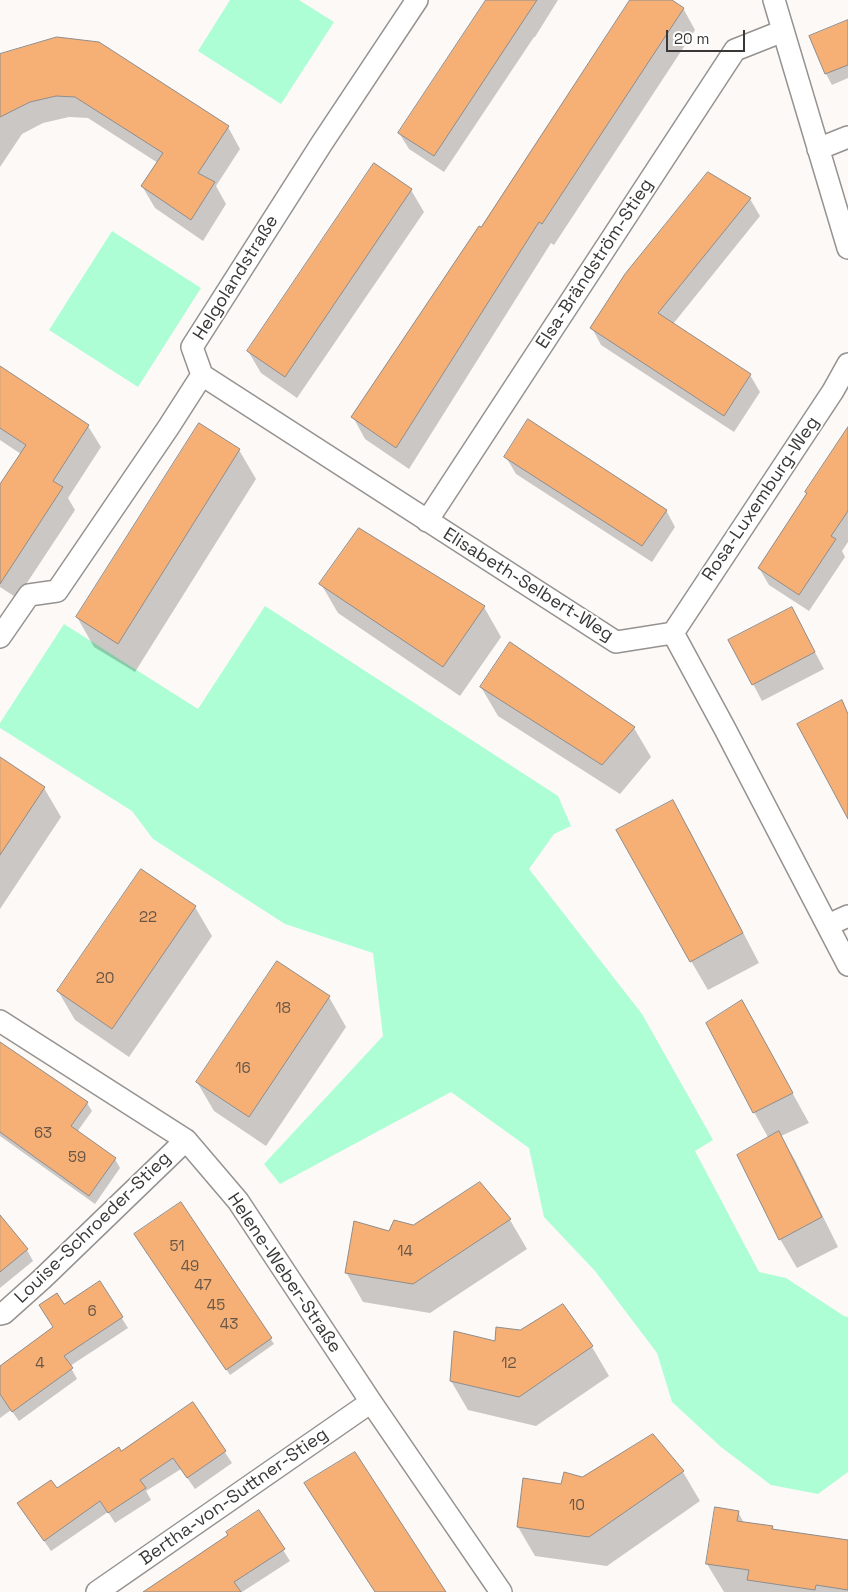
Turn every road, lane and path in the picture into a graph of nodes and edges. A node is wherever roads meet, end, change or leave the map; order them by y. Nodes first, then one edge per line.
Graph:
1 (417, 0) edge
2 (774, 0) edge
3 (783, 31) junction
4 (848, 137) edge
5 (818, 149) junction
6 (848, 248) edge
7 (848, 364) edge
8 (202, 375) junction
9 (427, 521) junction
10 (672, 633) junction
11 (0, 637) edge
12 (848, 916) edge
13 (828, 926) junction
14 (848, 965) edge
15 (0, 1021) edge
16 (186, 1140) junction
17 (0, 1314) edge
18 (371, 1402) junction
19 (97, 1592) edge
20 (501, 1592) edge

1 - 8 street, Helgolandstraße
2 - 3 street
3 - 5 street
3 - 9 street, Elsa-Brändström-Stieg
4 - 5 street
5 - 6 street
7 - 10 street, Rosa-Luxemburg-Weg
8 - 9 street, Elisabeth-Selbert-Weg
8 - 11 street
9 - 10 street, Elisabeth-Selbert-Weg
10 - 13 street
12 - 13 street
13 - 14 street
15 - 16 street, Helene-Weber-Straße
16 - 17 street, Louise-Schroeder-Stieg
16 - 18 street, Helene-Weber-Straße
18 - 19 street, Bertha-von-Suttner-Stieg
18 - 20 street, Helene-Weber-Straße

